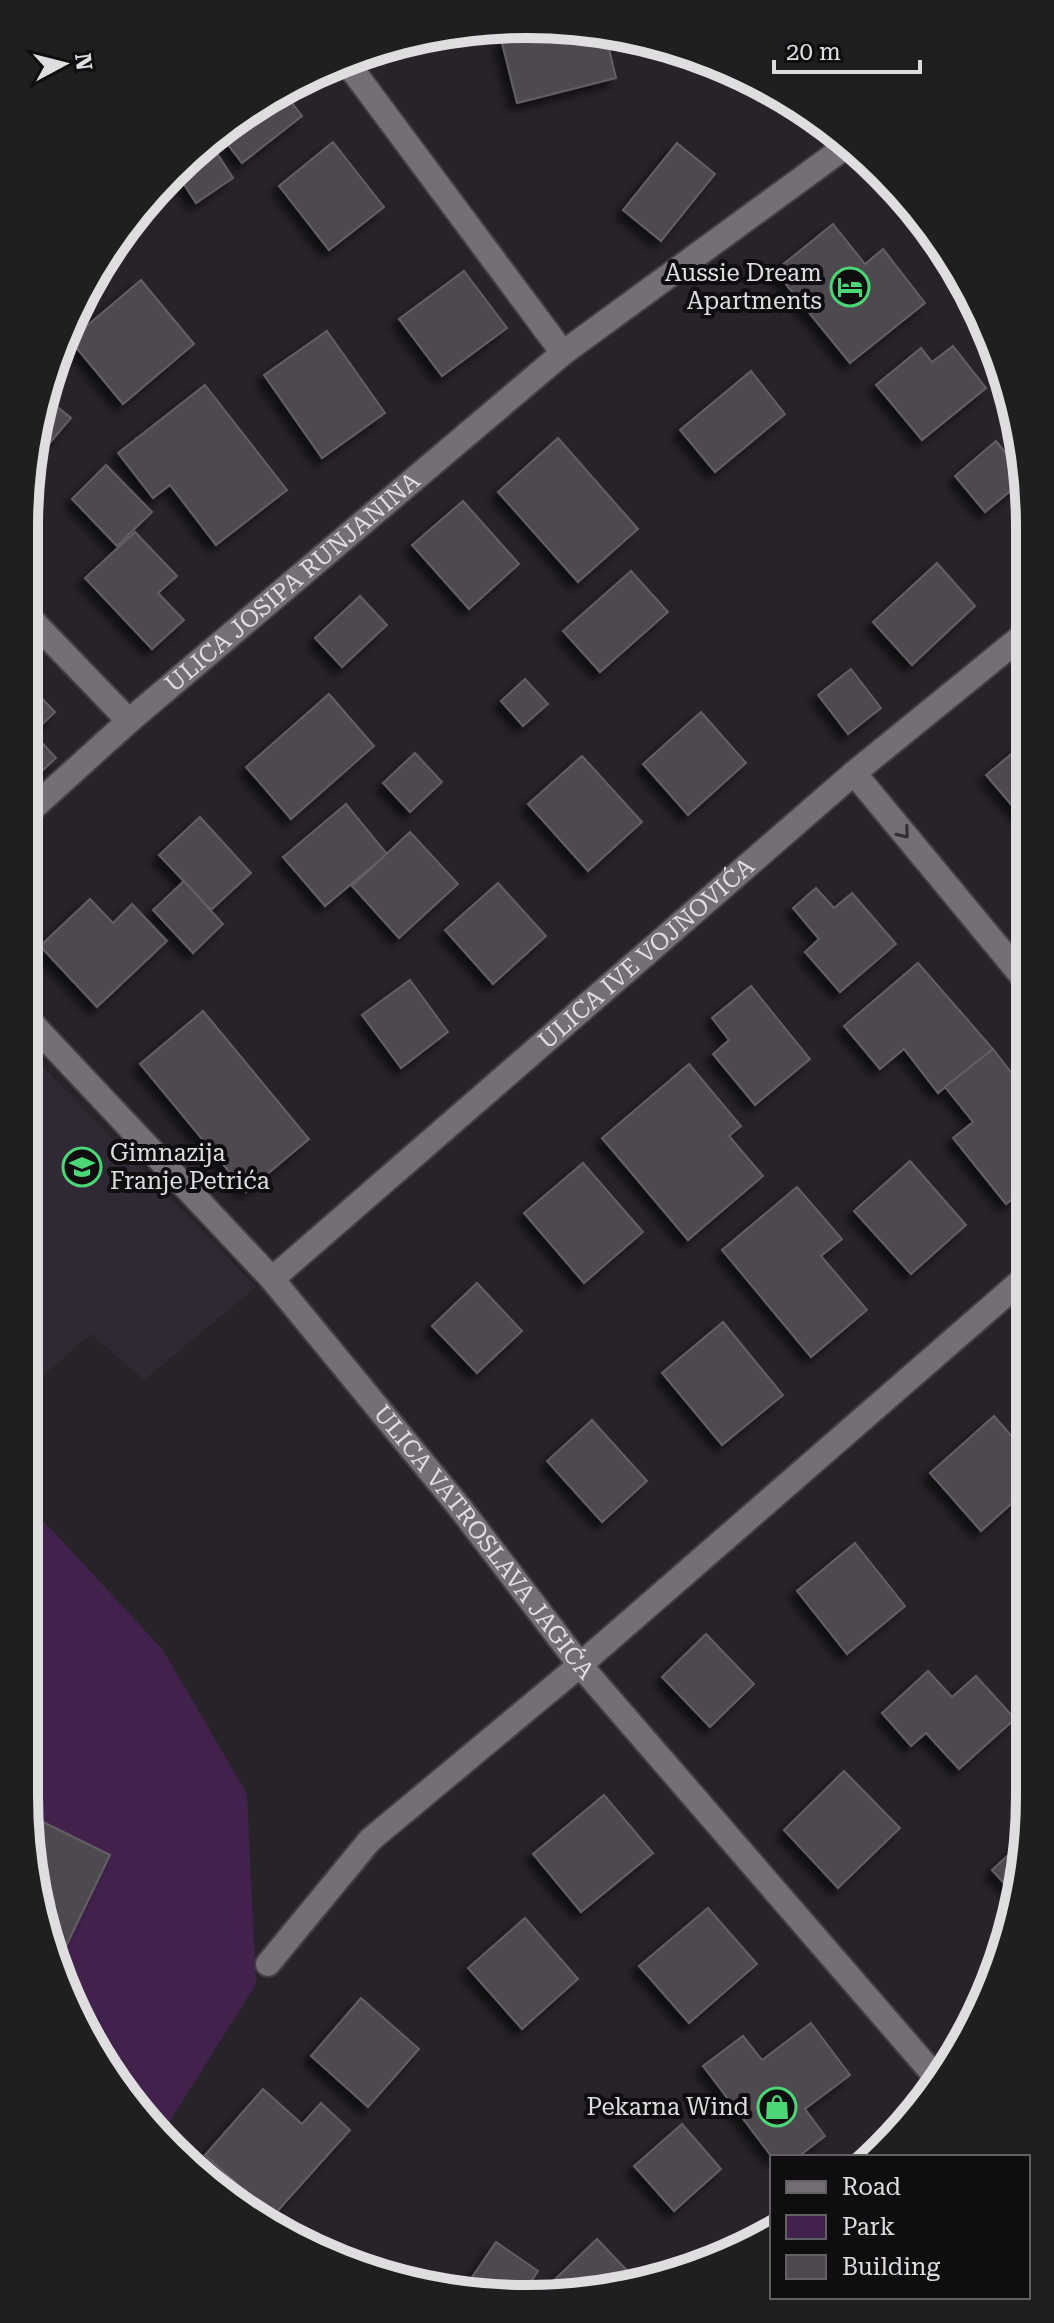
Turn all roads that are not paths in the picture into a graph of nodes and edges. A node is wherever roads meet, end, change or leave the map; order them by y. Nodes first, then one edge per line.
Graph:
1 (353, 70) edge
2 (839, 151) edge
3 (563, 353) junction
4 (38, 627) edge
5 (1016, 641) edge
6 (129, 721) junction
7 (854, 773) junction
8 (38, 803) edge
9 (1016, 969) edge
10 (38, 1030) edge
11 (272, 1279) junction
12 (1016, 1285) edge
13 (580, 1665) junction
14 (268, 1964) dead end
15 (931, 2072) edge

1 - 3 street
2 - 3 street, ULICA JOSIPA RUNJANINA
3 - 6 street, ULICA JOSIPA RUNJANINA
4 - 6 street
5 - 7 street, ULICA IVE VOJNOVIĆA
6 - 8 street, ULICA JOSIPA RUNJANINA
7 -> 9 street
7 - 11 street, ULICA IVE VOJNOVIĆA
10 - 11 street, ULICA VATROSLAVA JAGIĆA
11 - 13 street, ULICA VATROSLAVA JAGIĆA
12 - 13 street
13 - 14 street
13 - 15 street, ULICA VATROSLAVA JAGIĆA

